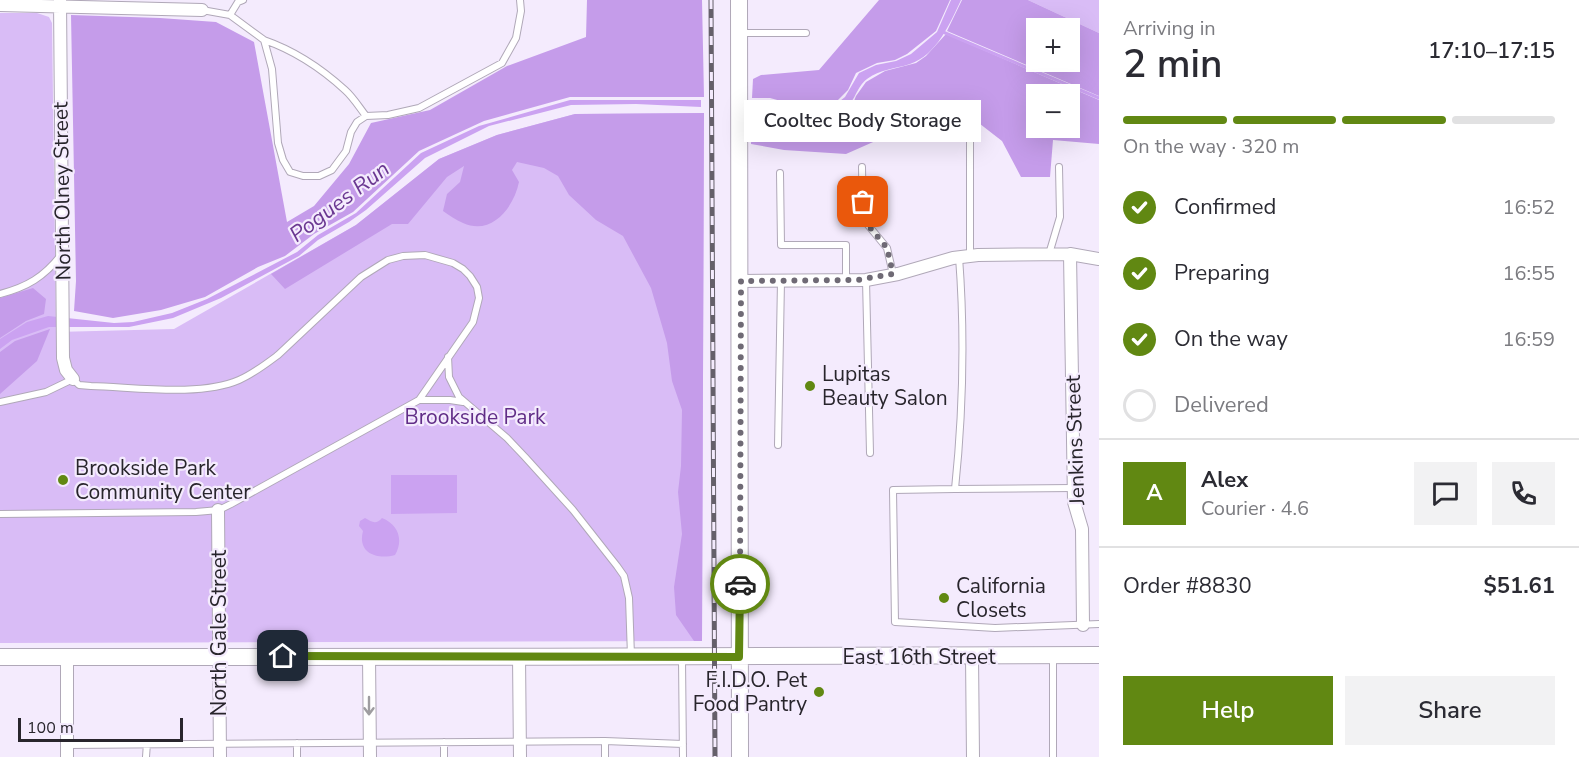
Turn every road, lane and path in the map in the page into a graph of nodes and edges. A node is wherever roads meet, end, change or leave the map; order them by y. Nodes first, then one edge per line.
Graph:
1 (243, 0) edge
2 (520, 0) edge
3 (739, 0) edge
4 (60, 3) edge
5 (0, 5) edge
6 (202, 10) joint
7 (230, 15) junction
8 (739, 33) junction
9 (806, 33) dead end
10 (264, 40) junction
11 (366, 116) junction
12 (970, 123) dead end
13 (862, 167) dead end
14 (1059, 167) dead end
15 (780, 173) dead end
16 (63, 252) junction
17 (1049, 254) junction
18 (1070, 254) junction
19 (965, 256) junction
20 (1099, 259) edge
21 (893, 274) junction
22 (846, 280) junction
23 (866, 280) junction
24 (741, 281) junction
25 (781, 281) junction
26 (0, 294) edge
27 (448, 356) junction
28 (73, 379) junction
29 (419, 400) junction
30 (0, 402) edge
31 (466, 403) junction
32 (778, 445) dead end
33 (870, 453) dead end
34 (1074, 488) junction
35 (955, 489) junction
36 (218, 510) junction
37 (0, 514) edge
38 (1099, 624) edge
39 (1083, 625) junction
40 (1099, 655) edge
41 (67, 656) junction
42 (219, 656) junction
43 (369, 656) junction
44 (519, 656) junction
45 (631, 656) junction
46 (682, 656) junction
47 (972, 656) junction
48 (1053, 656) junction
49 (0, 657) edge
50 (739, 657) junction
51 (520, 741) junction
52 (605, 741) junction
53 (370, 742) junction
54 (444, 742) junction
55 (147, 743) junction
56 (297, 743) junction
57 (683, 744) junction
58 (67, 751) edge
59 (220, 751) edge
60 (146, 757) edge
61 (297, 757) edge
62 (370, 757) edge
63 (444, 757) edge
64 (520, 757) edge
65 (605, 757) edge
66 (683, 757) edge
67 (740, 757) edge
68 (973, 757) edge
69 (1053, 757) edge

1 - 7 lane
2 - 11 lane
3 - 8 main road
4 - 5 street
4 - 6 street
4 - 16 street, North Olney Street
6 - 7 lane
7 - 10 lane
8 - 9 lane
8 - 24 main road
10 - 11 lane
10 - 11 lane
12 - 19 lane
13 - 21 lane
14 - 17 lane
15 - 22 lane
16 - 26 lane
16 - 28 street, North Olney Street
17 - 18 street
17 - 19 street
18 - 20 street
18 - 34 street, Jenkins Street
19 - 21 street
19 - 35 lane
21 - 23 street
22 - 23 street
22 - 25 street
23 - 33 lane
24 - 25 street
24 - 50 main road
25 - 32 lane
27 - 28 lane
27 - 29 lane
27 - 31 lane
28 - 30 lane
29 - 31 lane
29 - 36 lane
31 - 45 lane
34 - 35 lane
34 - 39 street, Jenkins Street
35 - 39 lane
36 - 37 lane
36 - 42 street, North Gale Street
38 - 39 lane
40 - 48 main road, East 16th Street
41 - 42 main road, East 16th Street
41 - 49 main road, East 16th Street
41 - 58 street
42 - 43 main road, East 16th Street
42 - 59 street, North Gale Street
43 - 44 main road, East 16th Street
43 -> 53 street
44 - 45 main road, East 16th Street
44 - 51 street
45 - 46 main road, East 16th Street
46 - 50 main road, East 16th Street
46 - 57 lane
47 - 48 main road, East 16th Street
47 - 50 main road, East 16th Street
47 - 68 street
48 - 69 lane
50 - 67 main road
51 - 52 lane
51 - 54 lane
51 - 64 street
52 - 57 lane
52 - 65 lane
53 - 54 lane
53 - 56 lane
53 - 62 street
54 - 63 lane
55 - 58 lane
55 - 59 lane
55 - 60 lane
56 - 59 lane
56 - 61 lane
57 - 66 lane

